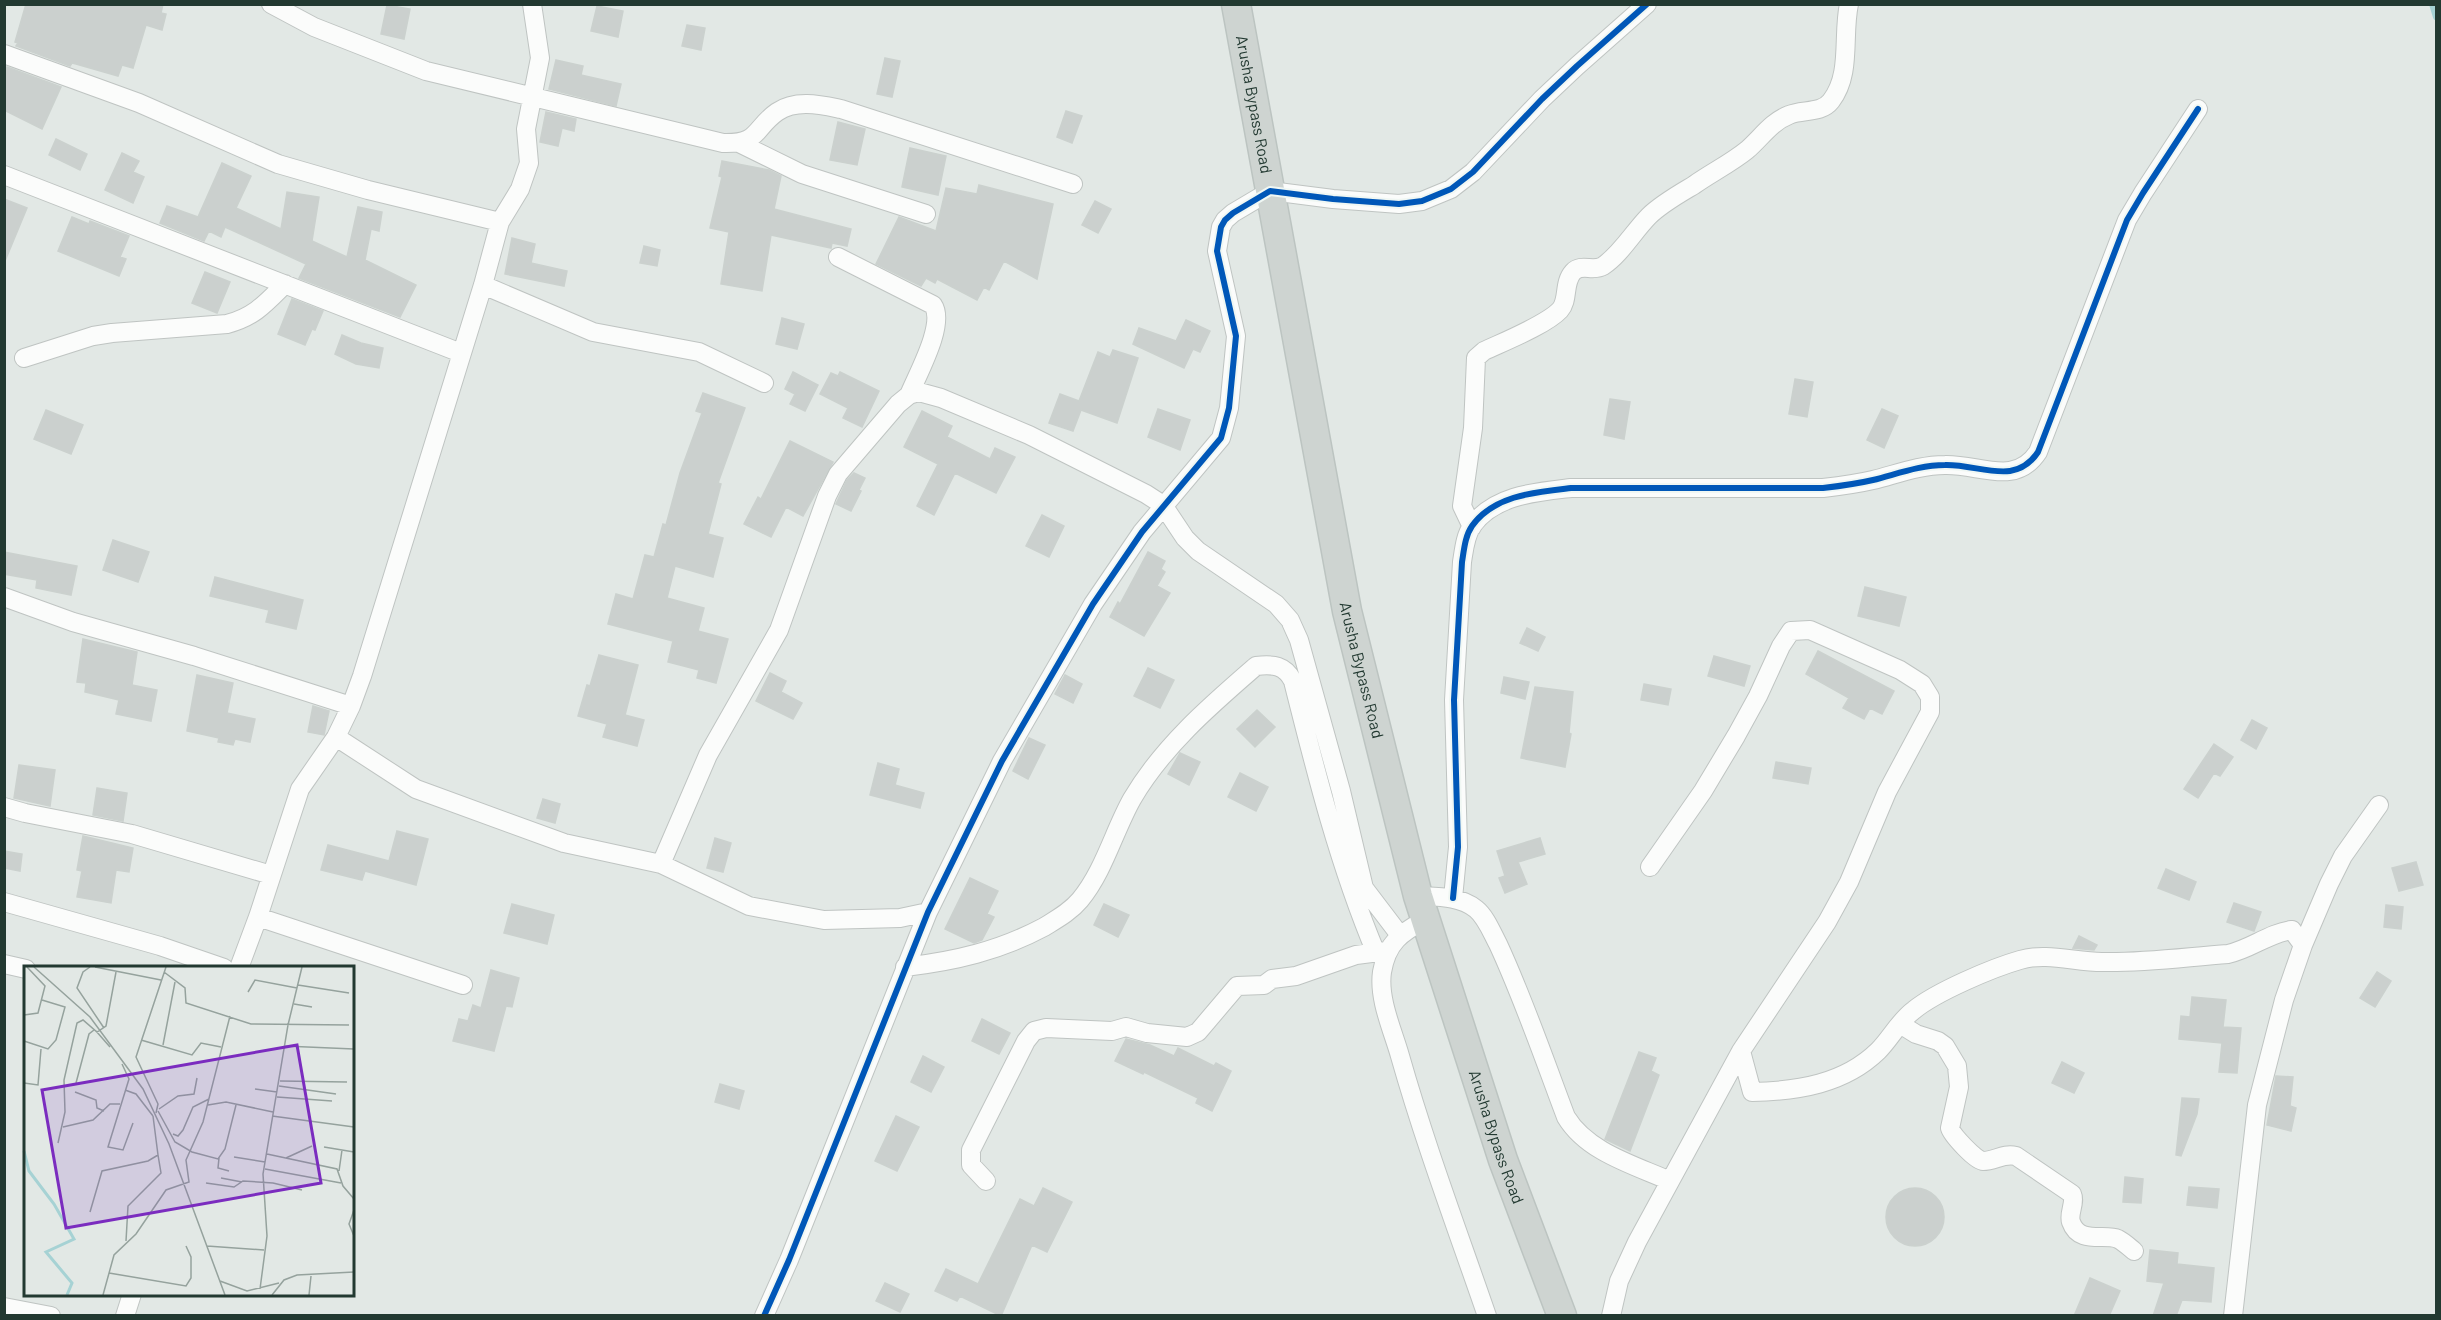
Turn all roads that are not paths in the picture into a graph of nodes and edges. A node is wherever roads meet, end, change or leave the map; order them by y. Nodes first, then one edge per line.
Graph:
1 (271, 4) edge
2 (532, 4) edge
3 (1236, 4) edge
4 (1647, 4) edge
5 (1849, 4) edge
6 (4, 54) edge
7 (531, 95) junction
8 (2198, 109) dead end
9 (739, 143) junction
10 (4, 175) edge
11 (1073, 183) dead end
12 (1270, 191) junction
13 (926, 214) dead end
14 (500, 222) junction
15 (838, 257) dead end
16 (285, 284) junction
17 (483, 285) junction
18 (461, 353) junction
19 (24, 358) dead end
20 (764, 383) dead end
21 (909, 395) junction
22 (1163, 505) junction
23 (1472, 527) junction
24 (4, 597) edge
25 (351, 706) junction
26 (336, 737) junction
27 (2379, 805) dead end
28 (4, 807) edge
29 (661, 864) junction
30 (1650, 867) dead end
31 (272, 875) junction
32 (1453, 898) junction
33 (4, 902) edge
34 (1422, 907) junction
35 (928, 912) junction
36 (258, 917) junction
37 (1399, 934) junction
38 (2303, 945) junction
39 (1382, 951) junction
40 (4, 964) edge
41 (218, 966) edge
42 (240, 966) edge
43 (905, 967) junction
44 (24, 969) edge
45 (463, 985) dead end
46 (1900, 1024) junction
47 (1740, 1051) junction
48 (986, 1181) dead end
49 (1670, 1181) junction
50 (2134, 1251) dead end
51 (131, 1296) edge
52 (4, 1307) edge
53 (51, 1316) edge
54 (125, 1316) edge
55 (764, 1316) edge
56 (1487, 1316) edge
57 (1562, 1316) edge
58 (1611, 1316) edge
59 (2233, 1316) edge

1 - 7 street
2 - 7 street
3 - 12 main road, Arusha Bypass Road
4 - 12 street
5 - 23 street
6 - 14 street
7 - 9 street
7 - 14 street
8 - 23 street
9 - 11 street
9 - 13 street
10 - 16 street
12 - 22 street
12 - 34 main road, Arusha Bypass Road
14 - 17 street
15 - 21 street
16 - 18 street
16 - 19 street
17 - 18 street
17 - 20 street
18 - 25 street
21 - 22 street
21 - 29 street
22 - 35 street
22 - 37 street
23 - 32 street
24 - 25 street
25 - 26 street
26 - 29 street
26 - 31 street
27 - 38 street
28 - 31 street
29 - 35 street
30 - 47 street
31 - 36 street
32 - 34 street
32 - 49 street
33 - 41 street
34 - 37 street
34 - 57 main road, Arusha Bypass Road
35 - 43 street
36 - 42 street
36 - 45 street
37 - 39 street
38 - 46 street
38 - 59 street
39 - 43 street
39 - 48 street
39 - 56 street
40 - 44 street
43 - 55 street
46 - 47 street
46 - 50 street
47 - 49 street
49 - 58 street
51 - 54 street
52 - 53 street

